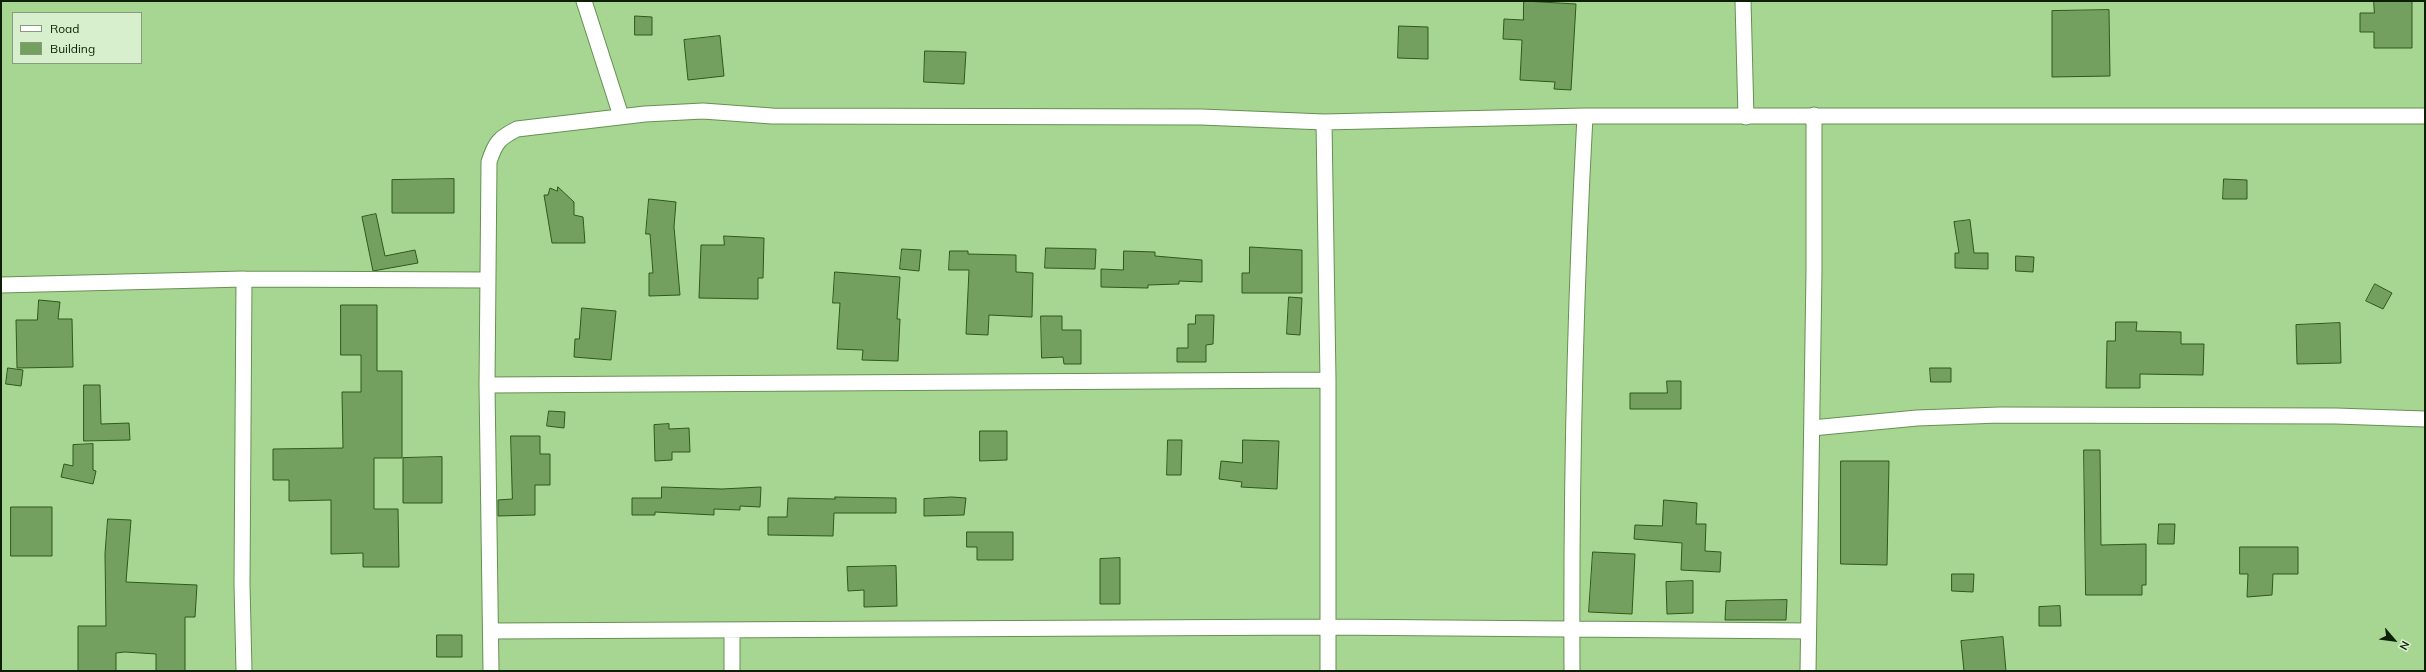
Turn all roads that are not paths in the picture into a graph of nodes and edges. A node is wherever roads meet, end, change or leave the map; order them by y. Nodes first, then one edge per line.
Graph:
1 (584, 1) edge
2 (1743, 1) edge
3 (1814, 115) junction
4 (621, 116) junction
5 (1585, 116) junction
6 (2425, 116) edge
7 (1746, 117) junction
8 (1324, 122) junction
9 (244, 279) junction
10 (488, 280) junction
11 (1, 284) edge
12 (1328, 380) junction
13 (487, 385) junction
14 (2425, 419) edge
15 (1812, 428) junction
16 (1328, 627) junction
17 (1572, 629) junction
18 (732, 630) junction
19 (490, 631) junction
20 (1808, 631) junction
21 (244, 671) edge
22 (491, 671) edge
23 (732, 671) edge
24 (1328, 671) edge
25 (1572, 671) edge
26 (1808, 671) edge

1 - 4 street
2 - 7 street
3 - 6 street
3 - 7 street
3 - 15 street
4 - 8 street
4 - 10 street
5 - 7 street
5 - 8 street
5 - 17 street
8 - 12 street
9 - 10 street
9 - 11 street
9 - 21 street
10 - 13 street
12 - 13 street
12 - 16 street
13 - 19 street
14 - 15 street
15 - 20 street
16 - 17 street
16 - 18 street
16 - 24 street
17 - 20 street
17 - 25 street
18 - 19 street
18 - 23 street
19 - 22 street
20 - 26 street

